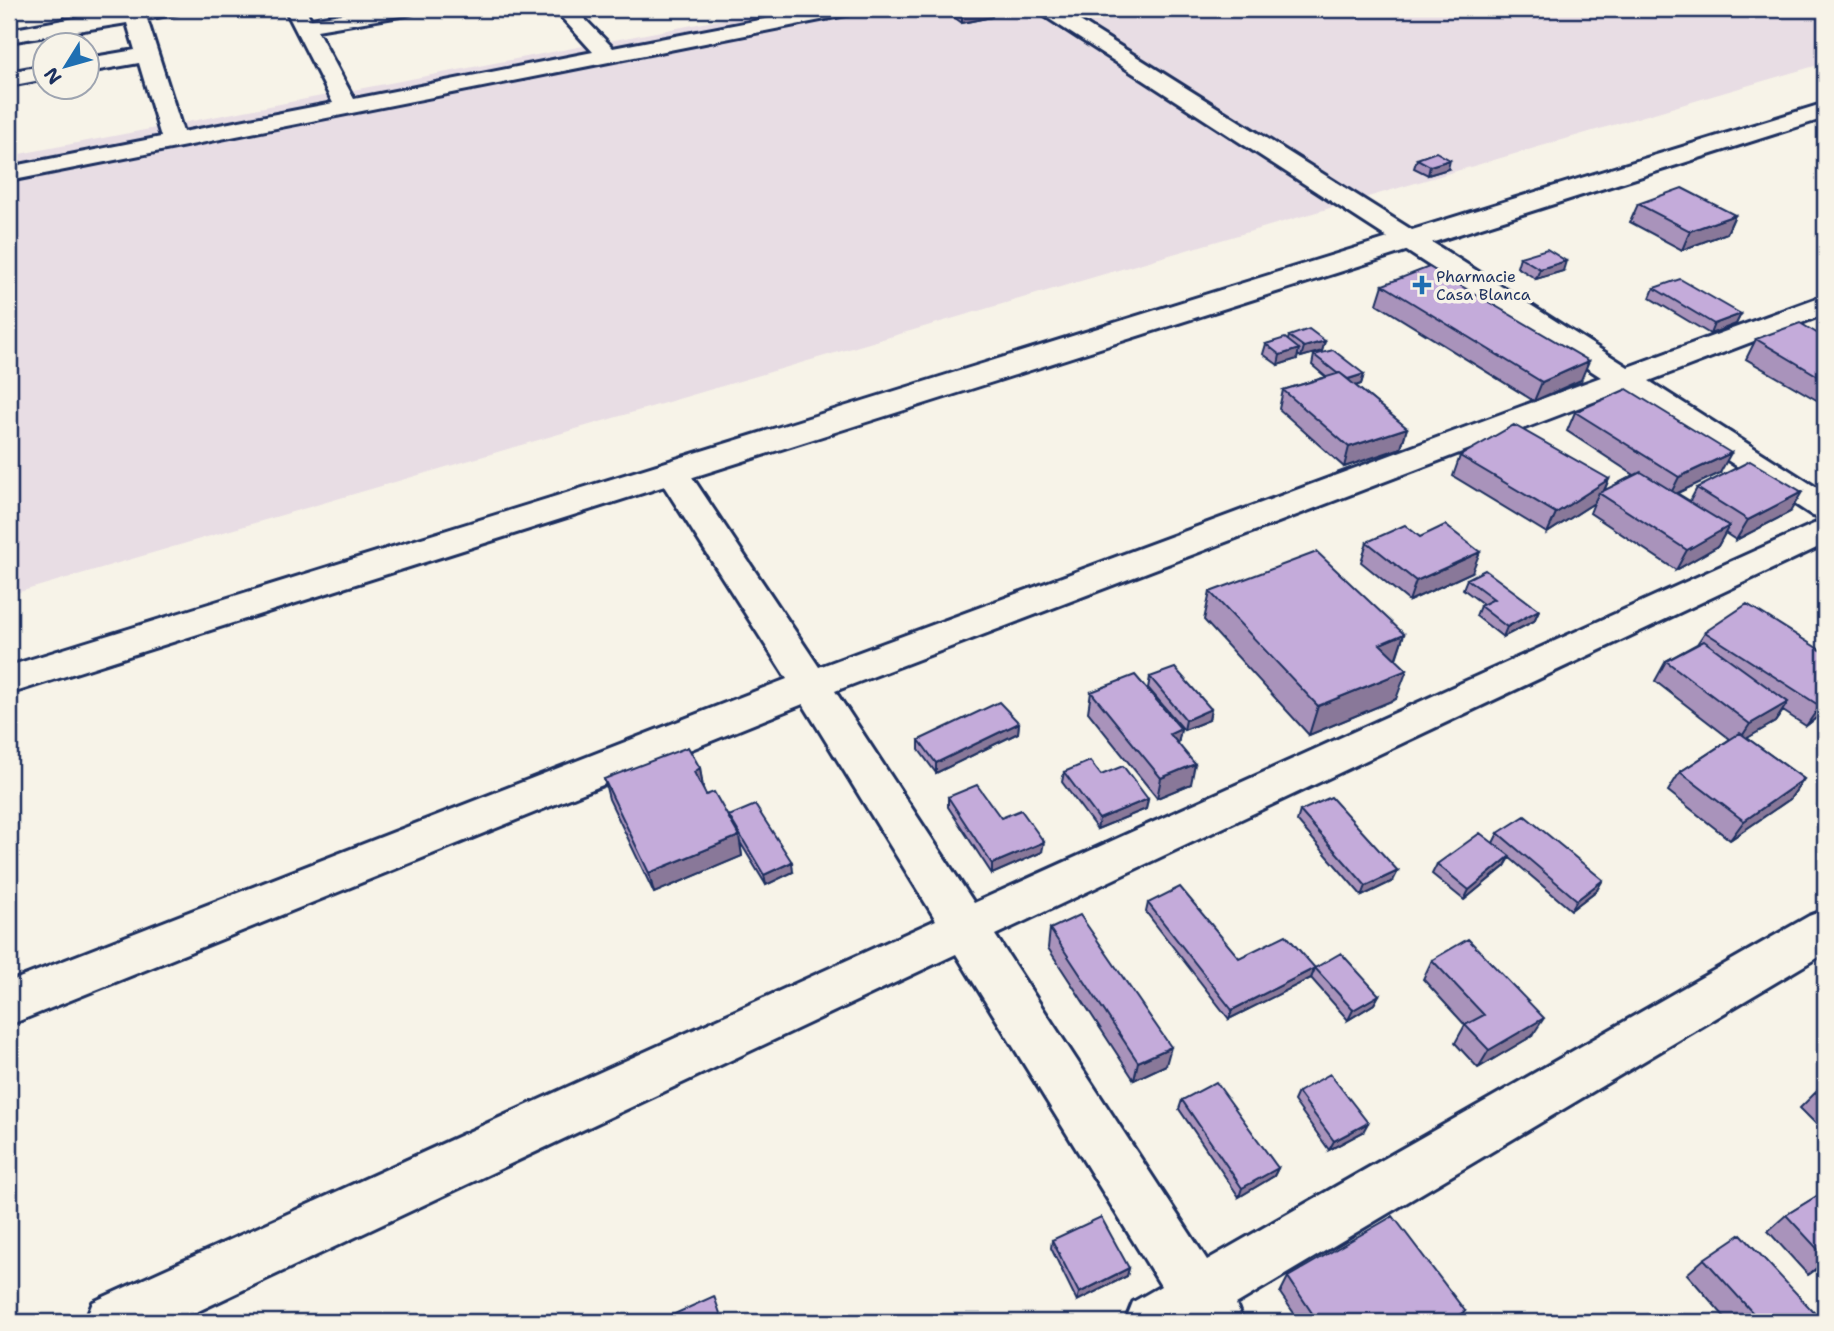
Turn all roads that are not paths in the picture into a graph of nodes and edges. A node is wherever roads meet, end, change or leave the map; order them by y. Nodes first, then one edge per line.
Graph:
1 (171, 9) edge
2 (406, 9) edge
3 (564, 9) edge
4 (846, 9) edge
5 (1047, 9) edge
6 (134, 12) edge
7 (300, 18) edge
8 (9, 36) edge
9 (147, 55) junction
10 (607, 56) junction
11 (102, 63) edge
12 (32, 75) edge
13 (9, 79) edge
14 (347, 107) junction
15 (1825, 110) edge
16 (174, 141) junction
17 (9, 174) edge
18 (1409, 240) junction
19 (1825, 304) edge
20 (1782, 320) junction
21 (1814, 338) edge
22 (1628, 380) junction
23 (672, 472) junction
24 (1825, 508) edge
25 (1825, 530) edge
26 (9, 680) edge
27 (811, 685) junction
28 (965, 928) junction
29 (1825, 930) edge
30 (9, 1004) edge
31 (1189, 1313) edge
32 (113, 1322) edge

1 - 6 street
2 - 7 street
3 - 10 street
4 - 10 street
5 - 18 street
6 - 8 street
6 - 9 street
7 - 14 street
9 - 11 street
9 - 16 street
10 - 14 street
12 - 13 street
14 - 16 street
15 - 18 street
16 - 17 street
18 - 22 street
18 - 23 street
19 - 20 street
20 - 21 street
20 - 22 street
22 - 24 street
22 - 27 street
23 - 26 street
23 - 27 street
25 - 28 street
27 - 28 street
27 - 30 street
28 - 31 street
28 - 32 street
29 - 31 street

